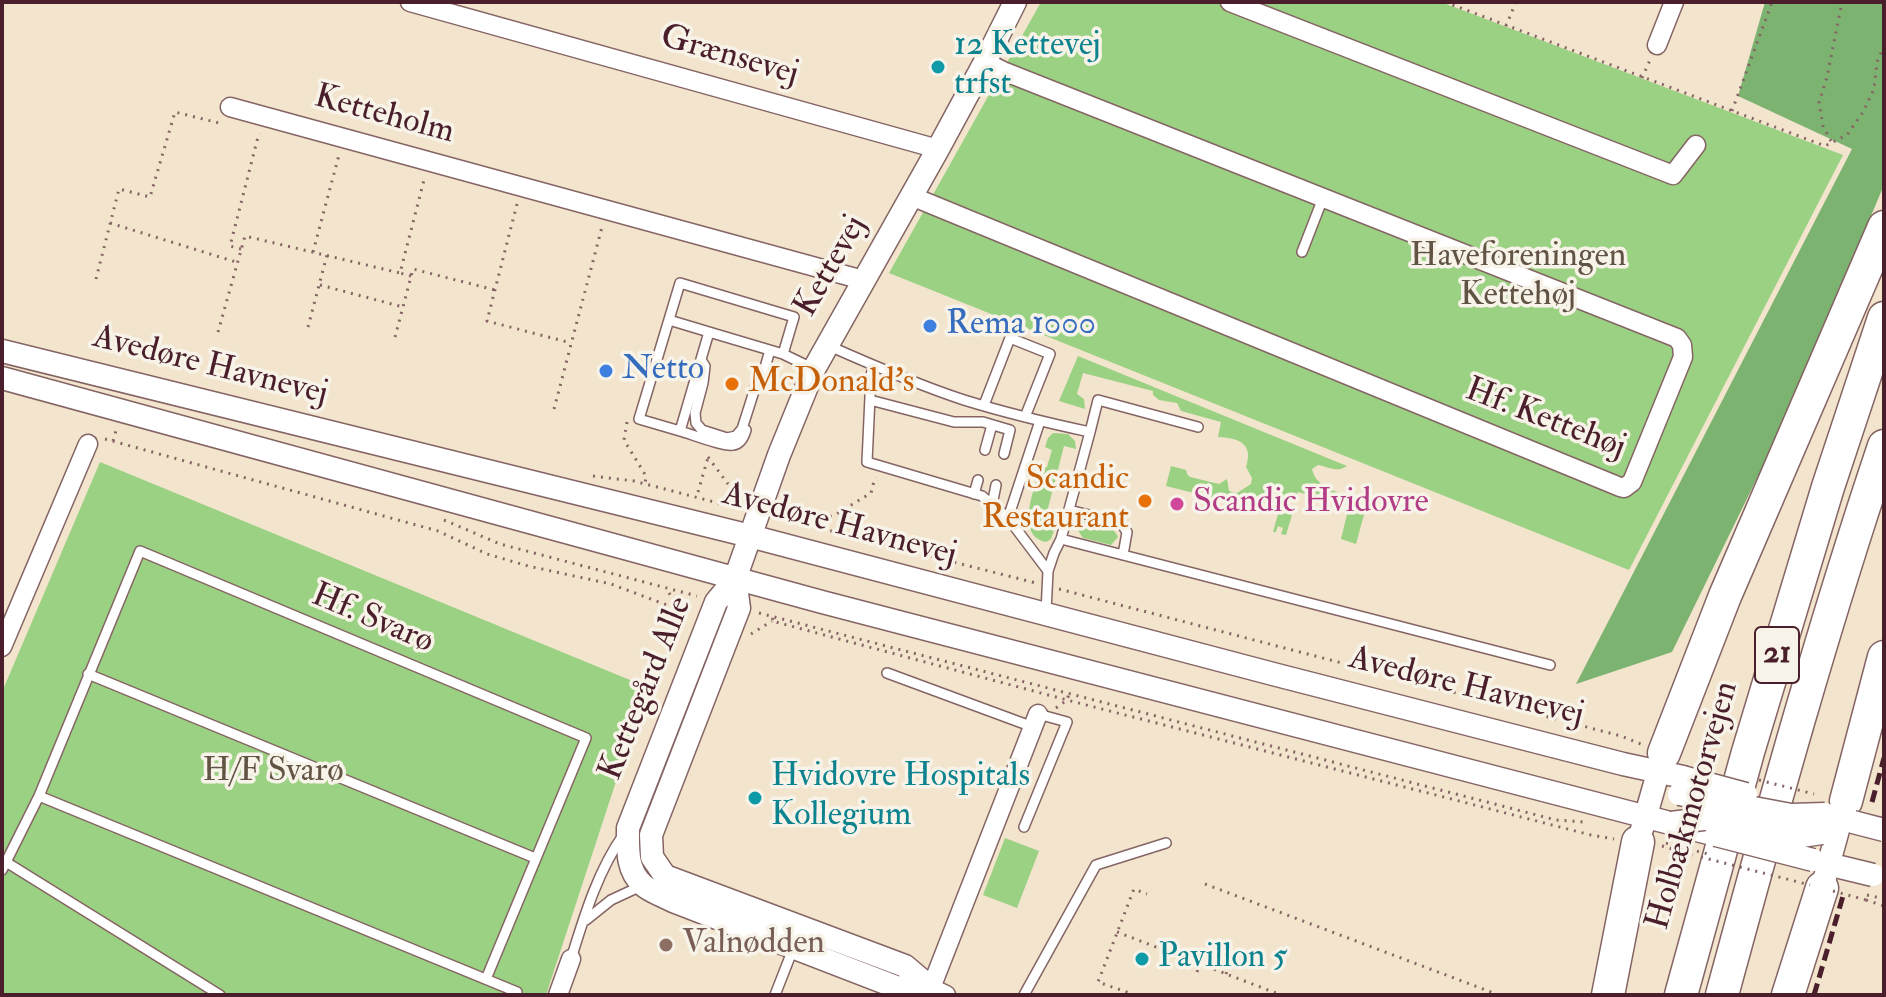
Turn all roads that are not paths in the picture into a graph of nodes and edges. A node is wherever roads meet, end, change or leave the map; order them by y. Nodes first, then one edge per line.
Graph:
1 (410, 2) edge
2 (1015, 2) edge
3 (1230, 2) edge
4 (1674, 2) edge
5 (1657, 45) dead end
6 (985, 62) junction
7 (231, 116) road end
8 (1696, 145) dead end
9 (938, 149) junction
10 (911, 196) junction
11 (1323, 198) junction
12 (1884, 227) edge
13 (1302, 252) dead end
14 (863, 280) junction
15 (1884, 318) edge
16 (669, 320) junction
17 (709, 332) junction
18 (827, 345) junction
19 (770, 350) junction
20 (2, 351) edge
21 (783, 354) junction
22 (701, 360) junction
23 (874, 366) junction
24 (814, 369) junction
25 (763, 375) junction
26 (2, 378) edge
27 (870, 400) junction
28 (984, 405) junction
29 (1002, 410) junction
30 (1025, 417) junction
31 (1040, 421) junction
32 (995, 426) junction
33 (1198, 427) dead end
34 (680, 431) junction
35 (1090, 432) junction
36 (88, 444) road end
37 (1884, 446) edge
38 (985, 450) dead end
39 (1004, 454) dead end
40 (978, 480) dead end
41 (996, 485) dead end
42 (974, 494) junction
43 (992, 505) junction
44 (1069, 510) junction
45 (1008, 518) junction
46 (750, 536) junction
47 (1061, 539) junction
48 (1123, 555) junction
49 (1048, 571) junction
50 (735, 579) junction
51 (1046, 614) junction
52 (6, 626) edge
53 (2, 647) edge
54 (1884, 657) edge
55 (1550, 665) dead end
56 (887, 673) dead end
57 (88, 674) junction
58 (1041, 720) junction
59 (1671, 774) junction
60 (39, 796) junction
61 (1837, 818) junction
62 (1671, 823) junction
63 (1024, 827) dead end
64 (628, 828) junction
65 (1884, 830) edge
66 (1641, 836) junction
67 (1166, 843) dead end
68 (535, 858) junction
69 (4, 866) edge
70 (1824, 876) junction
71 (643, 885) junction
72 (1872, 887) edge
73 (583, 922) junction
74 (797, 937) junction
75 (571, 959) joint
76 (486, 979) junction
77 (517, 992) dead end
78 (935, 993) edge
79 (220, 995) edge
80 (558, 995) edge
81 (775, 995) edge
82 (1024, 995) edge
83 (1608, 995) edge
84 (1681, 995) edge
85 (1722, 995) edge
86 (1788, 995) edge

1 - 9 street, Grænsevej
2 - 6 street, Kettevej
3 - 8 street
4 - 5 street
6 - 9 street, Kettevej
6 - 11 street, Hf. Kettehøj
7 - 14 street, Ketteholm
9 - 10 street, Kettevej
10 - 11 street, Hf. Kettehøj
10 - 14 street, Kettevej
11 - 13 lane
12 - 59 highway
14 - 18 street, Kettevej
15 - 84 highway, Holbækmotorvejen / 21
16 - 17 lane
16 - 21 lane
16 - 34 lane
17 - 19 lane
17 - 22 lane
18 - 23 lane
18 - 24 street, Kettevej
19 - 21 lane
19 - 25 lane
20 - 46 street, Avedøre Havnevej
21 - 24 lane
22 - 25 lane
22 - 34 lane
23 - 27 lane
23 - 28 lane
24 - 46 street, Kettevej
25 - 34 lane
26 - 50 street, Avedøre Havnevej
27 - 32 lane
27 - 42 lane
28 - 29 lane
28 - 30 lane
29 - 30 lane
29 - 32 lane
30 - 31 lane
31 - 35 lane
31 - 45 lane
32 - 38 lane
32 - 39 lane
33 - 35 lane
35 - 44 lane
36 - 52 street
37 - 85 highway, 21
40 - 42 lane
41 - 43 lane
42 - 43 lane
43 - 45 lane
44 - 47 lane
44 - 48 lane
45 - 49 lane
46 - 50 street, Kettevej
46 - 51 street, Avedøre Havnevej
47 - 48 lane
47 - 49 lane
48 - 55 lane
49 - 51 lane
50 - 64 street, Kettegård Alle
50 - 66 street, Avedøre Havnevej
50 - 74 street, Kettegård Alle
51 - 59 street, Avedøre Havnevej
52 - 53 street
54 - 61 highway
56 - 58 lane
57 - 60 lane, Hf. Svarø
57 - 68 lane
57 - 68 lane, Hf. Svarø
58 - 63 lane
58 - 78 street, Kettegård Alle
59 - 61 street, Avedøre Havnevej, bridge
59 - 66 street
60 - 69 lane, Hf. Svarø
60 - 76 lane
61 - 62 street, bridge
61 - 65 street, Avedøre Havnevej, bridge
61 - 70 street
62 - 66 street, Avedøre Havnevej
62 - 70 street, Avedøre Havnevej, bridge
64 - 71 street, Kettegård Alle
64 - 73 lane
66 - 83 highway
67 - 82 lane
68 - 76 lane, Hf. Svarø
69 - 79 lane, Hf. Svarø
70 - 72 street, Avedøre Havnevej, bridge
70 - 86 highway
71 - 73 lane
71 - 74 street, Kettegård Alle
73 - 75 lane
74 - 78 street, Kettegård Alle
74 - 81 lane
75 - 80 street
76 - 77 lane

